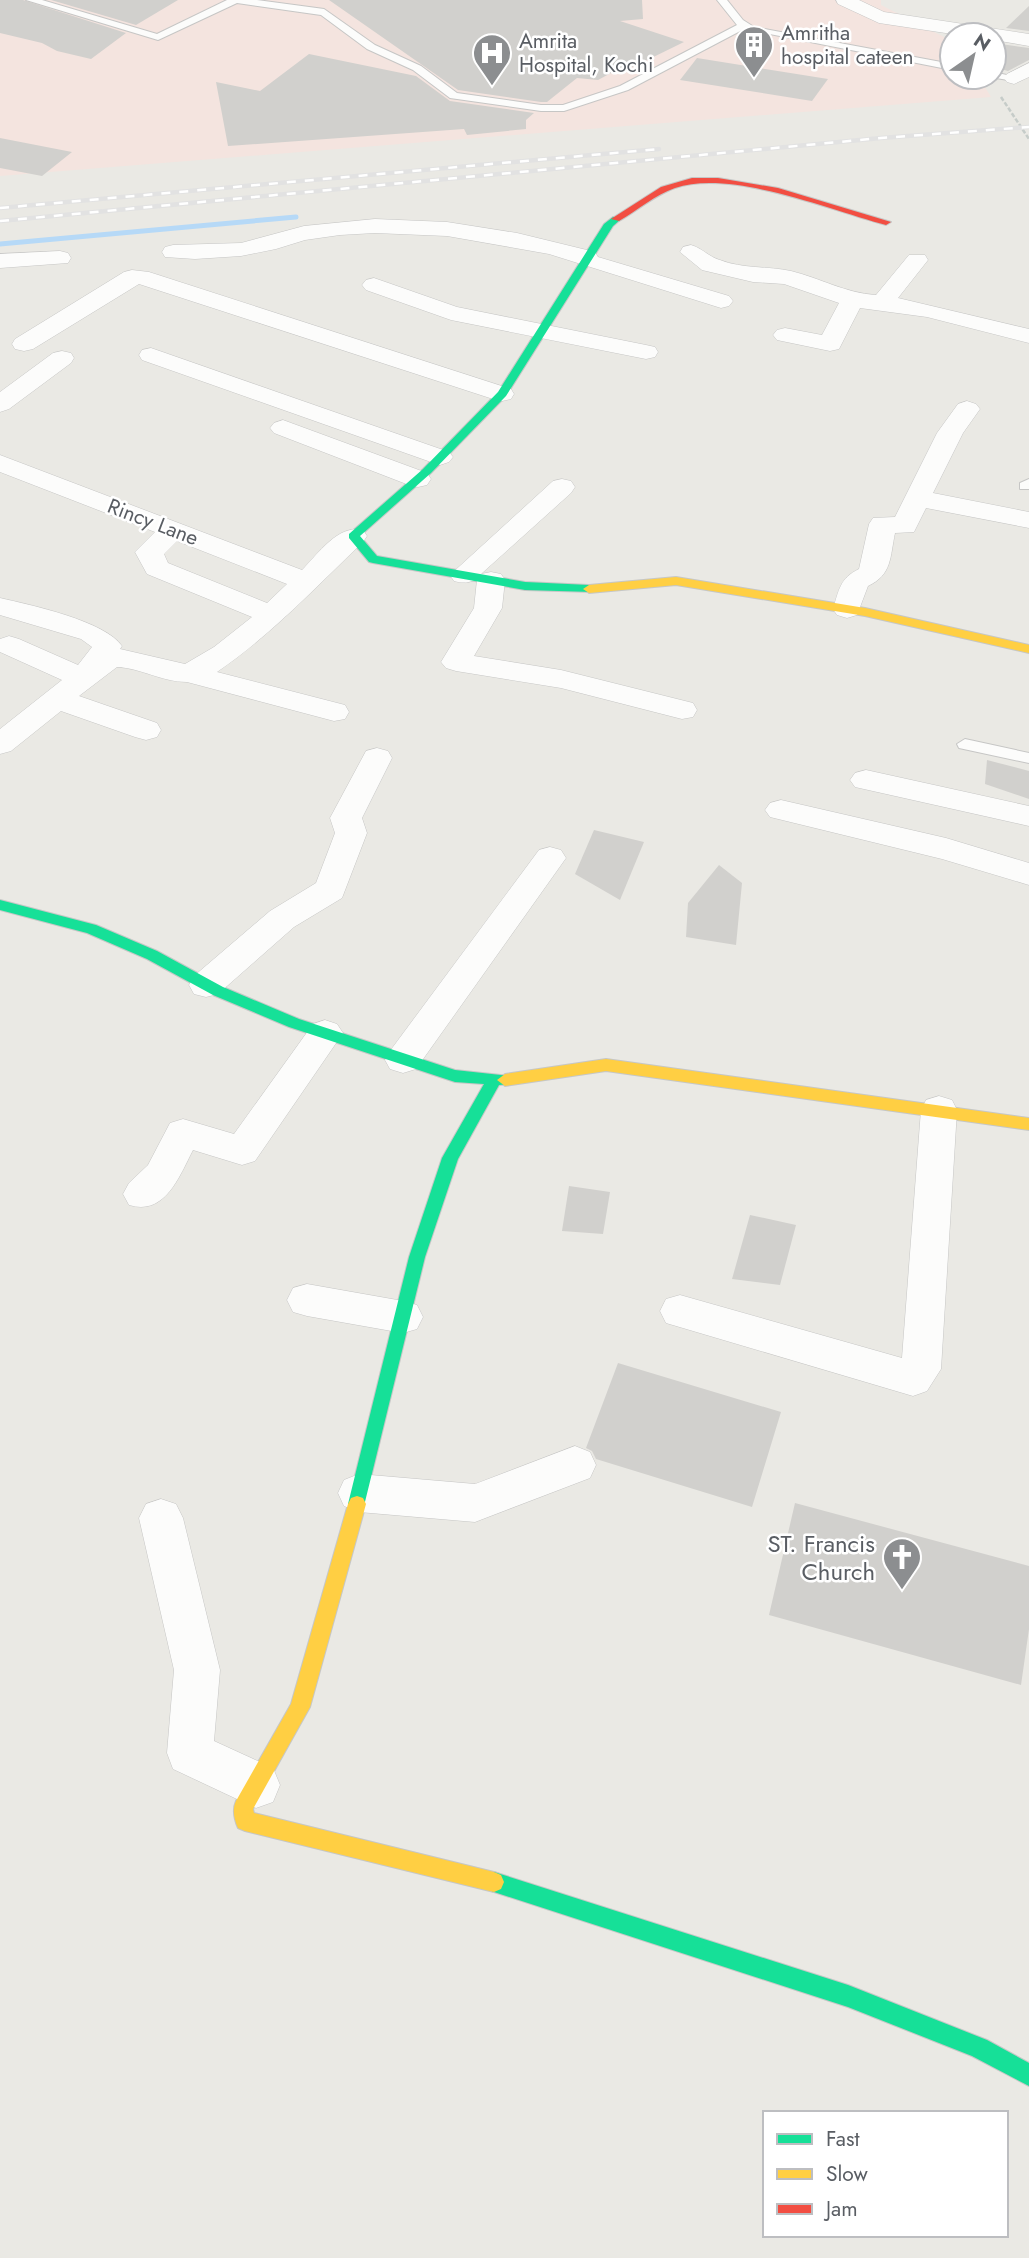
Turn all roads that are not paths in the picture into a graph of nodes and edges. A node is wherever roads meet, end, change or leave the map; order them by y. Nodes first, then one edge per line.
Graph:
1 (31, 0) edge
2 (236, 0) edge
3 (333, 0) edge
4 (722, 0) edge
5 (845, 0) edge
6 (317, 11) junction
7 (743, 26) junction
8 (1029, 40) edge
9 (938, 64) edge
10 (886, 222) dead end
11 (691, 251) dead end
12 (173, 252) dead end
13 (60, 258) dead end
14 (586, 259) junction
15 (917, 260) dead end
16 (0, 261) edge
17 (374, 285) dead end
18 (852, 300) junction
19 (721, 301) dead end
20 (882, 302) junction
21 (540, 332) junction
22 (785, 335) dead end
23 (1029, 336) edge
24 (0, 338) edge
25 (24, 344) junction
26 (646, 352) dead end
27 (150, 355) dead end
28 (502, 394) junction
29 (0, 404) edge
30 (967, 409) dead end
31 (283, 428) dead end
32 (440, 457) junction
33 (0, 463) edge
34 (418, 479) junction
35 (562, 487) dead end
36 (917, 498) junction
37 (1029, 520) edge
38 (174, 530) junction
39 (353, 536) junction
40 (478, 578) junction
41 (305, 581) junction
42 (0, 606) edge
43 (847, 608) junction
44 (270, 614) junction
45 (9, 645) dead end
46 (1029, 649) edge
47 (187, 673) junction
48 (83, 678) junction
49 (57, 699) junction
50 (682, 710) dead end
51 (334, 712) dead end
52 (146, 730) dead end
53 (0, 744) edge
54 (965, 744) dead end
55 (377, 758) dead end
56 (1029, 758) edge
57 (866, 780) dead end
58 (781, 810) dead end
59 (1029, 816) edge
60 (550, 858) dead end
61 (1029, 874) edge
62 (0, 905) edge
63 (206, 985) junction
64 (325, 1033) junction
65 (403, 1060) junction
66 (494, 1081) junction
67 (939, 1110) junction
68 (1029, 1124) edge
69 (142, 1194) dead end
70 (307, 1300) dead end
71 (680, 1311) dead end
72 (403, 1317) junction
73 (575, 1465) dead end
74 (359, 1493) junction
75 (162, 1518) dead end
76 (256, 1785) junction
77 (1029, 2075) edge

1 - 2 lane
2 - 6 lane
3 - 6 lane
4 - 7 lane
5 - 8 street
6 - 7 lane
7 - 9 lane
10 - 14 street
11 - 18 street
12 - 14 street
13 - 16 street
14 - 19 street
14 - 21 street
15 - 20 street
17 - 21 street
18 - 20 street
18 - 22 street
20 - 23 street
21 - 26 street
21 - 28 street
24 - 25 street
25 - 28 street
25 - 29 street
27 - 32 street
28 - 32 street
30 - 36 street
31 - 34 street
32 - 34 street
33 - 38 street, Rincy Lane
34 - 39 street
35 - 40 street
36 - 37 street
36 - 43 street
38 - 41 street, Rincy Lane
38 - 44 street
39 - 40 street
39 - 41 street
40 - 43 street
40 - 50 street
41 - 44 street
42 - 48 street
43 - 46 street
44 - 47 street
45 - 48 street
47 - 48 street
47 - 51 street
48 - 49 street
49 - 52 street
49 - 53 street
54 - 56 lane
55 - 63 street
57 - 59 street
58 - 61 street
60 - 65 street
62 - 63 street
63 - 64 street
64 - 65 street
64 - 69 street
65 - 66 street
66 - 67 street
66 - 72 street
67 - 68 street
67 - 71 street
70 - 72 street
72 - 74 street
73 - 74 street
74 - 76 street
75 - 76 street
76 - 77 street

